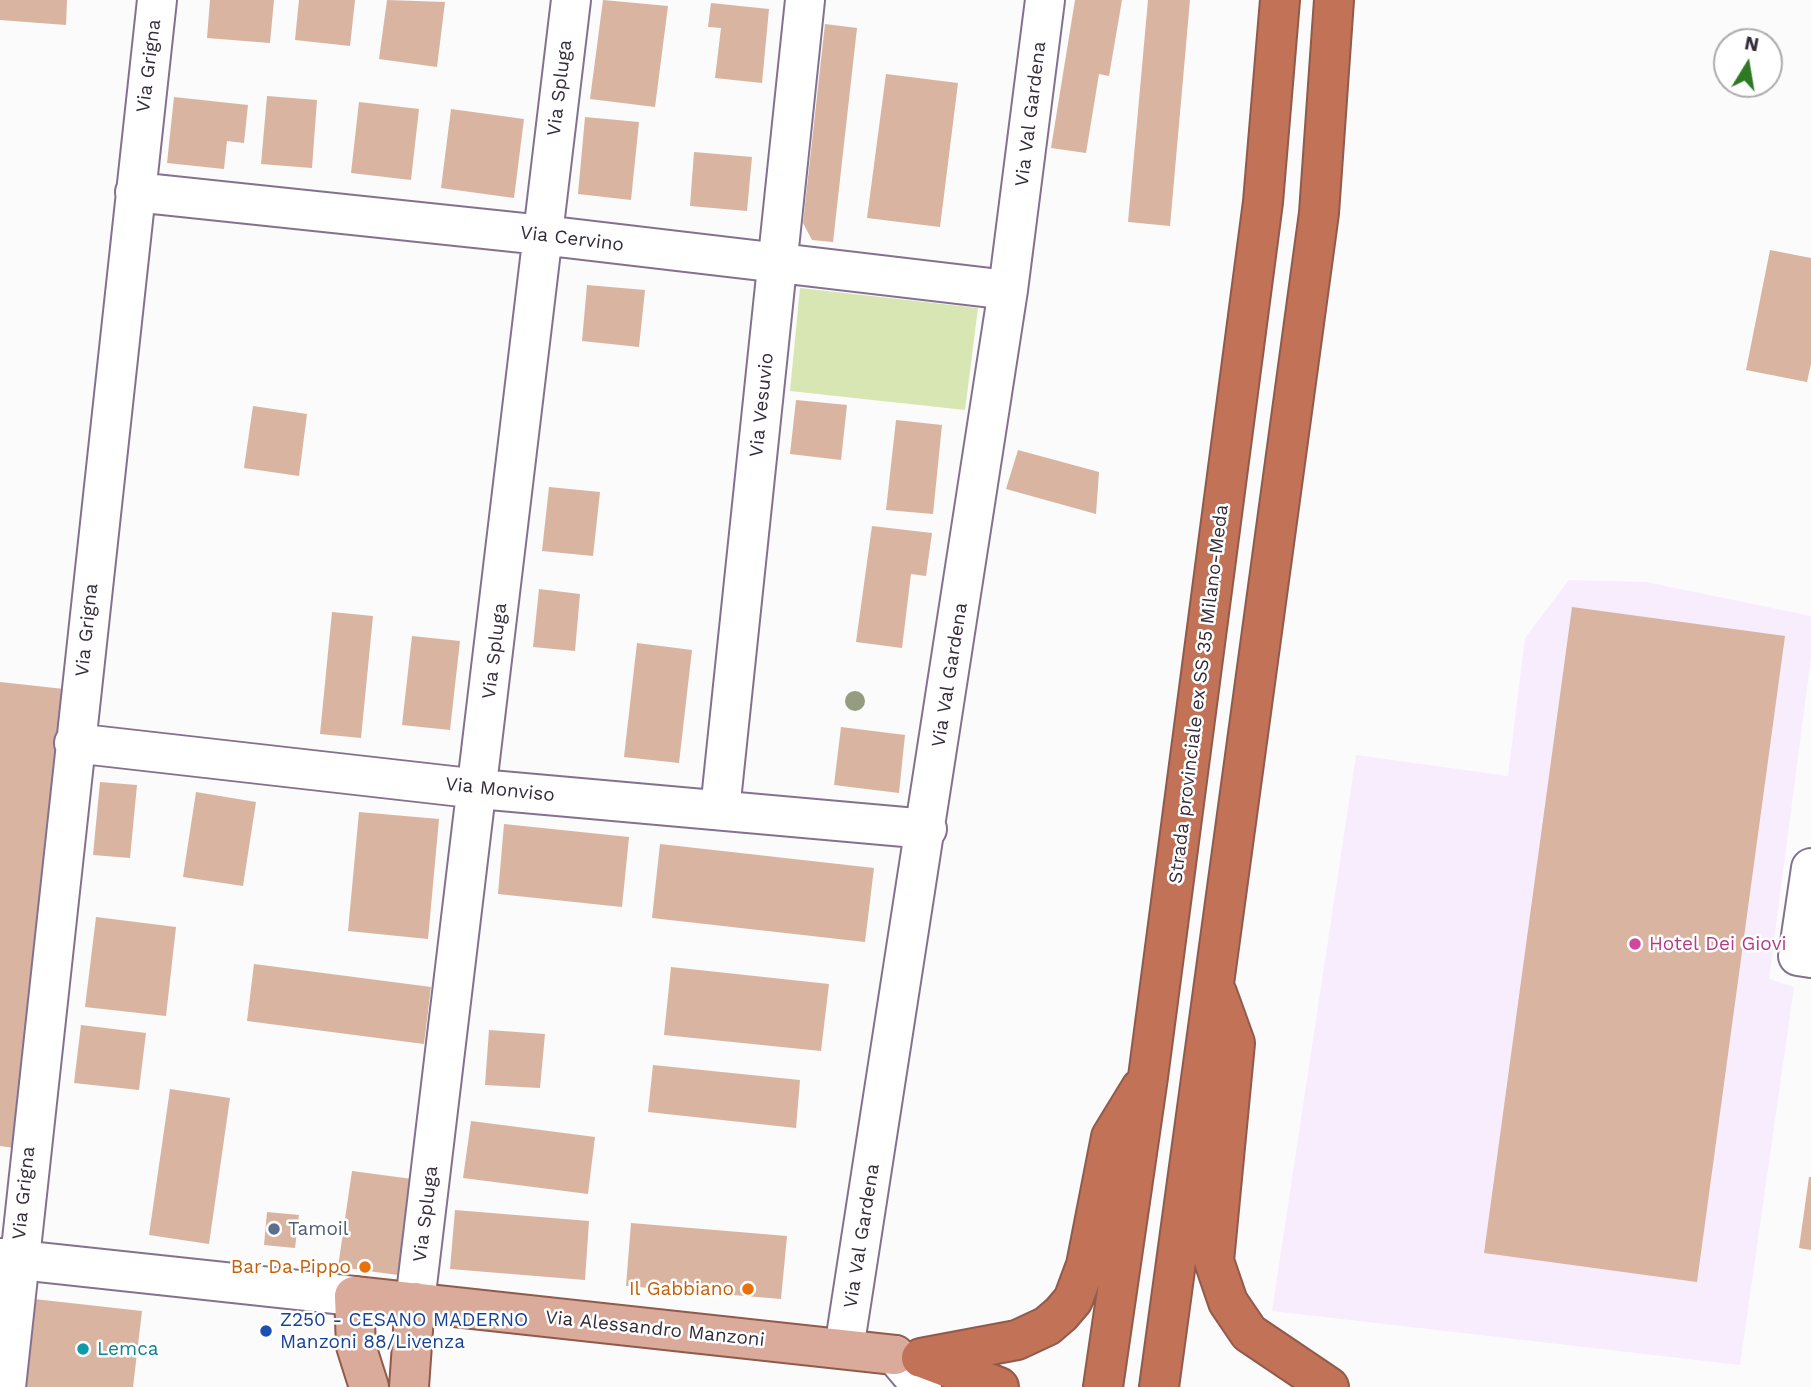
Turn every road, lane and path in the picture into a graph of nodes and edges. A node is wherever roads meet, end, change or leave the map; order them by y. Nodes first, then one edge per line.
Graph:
1 (157, 0) edge
2 (571, 0) edge
3 (805, 0) edge
4 (1045, 0) edge
5 (1280, 0) edge
6 (1335, 0) edge
7 (135, 192) junction
8 (542, 234) junction
9 (776, 264) junction
10 (1008, 290) junction
11 (74, 743) junction
12 (479, 789) junction
13 (720, 810) junction
14 (927, 829) junction
15 (1811, 868) edge
16 (1805, 957) edge
17 (1215, 988) junction
18 (1148, 1077) junction
19 (9, 1259) edge
20 (354, 1296) junction
21 (415, 1303) junction
22 (844, 1349) junction
23 (913, 1367) edge
24 (6, 1387) edge
25 (369, 1387) edge
26 (409, 1387) edge
27 (999, 1387) edge
28 (1103, 1387) edge
29 (1159, 1387) edge
30 (1329, 1387) edge

1 - 7 street, Via Grigna
2 - 8 street, Via Spluga
3 - 9 street, Via Vesuvio
4 - 10 street, Via Val Gardena
5 - 18 highway, Strada provinciale ex SS 35 Milano-Meda
6 - 17 highway
7 - 8 street, Via Cervino
7 - 11 street, Via Grigna
8 - 9 street, Via Cervino
8 - 12 street, Via Spluga
9 - 10 street, Via Cervino
9 - 13 street, Via Vesuvio
10 - 14 street, Via Val Gardena
11 - 12 street, Via Monviso
11 - 19 street, Via Grigna
12 - 13 street, Via Monviso
12 - 21 street, Via Spluga
13 - 14 street, Via Monviso
14 - 22 street, Via Val Gardena
15 - 16 street
17 - 29 highway
17 - 30 highway
18 - 23 highway
18 - 28 highway, Strada provinciale ex SS 35 Milano-Meda
19 - 20 street, Via Alessandro Manzoni
19 - 24 street, Via Grigna
20 - 21 main road, Via Alessandro Manzoni
20 - 25 main road
21 - 22 main road, Via Alessandro Manzoni
21 - 26 main road
22 - 23 main road, Via Alessandro Manzoni
23 - 27 highway

